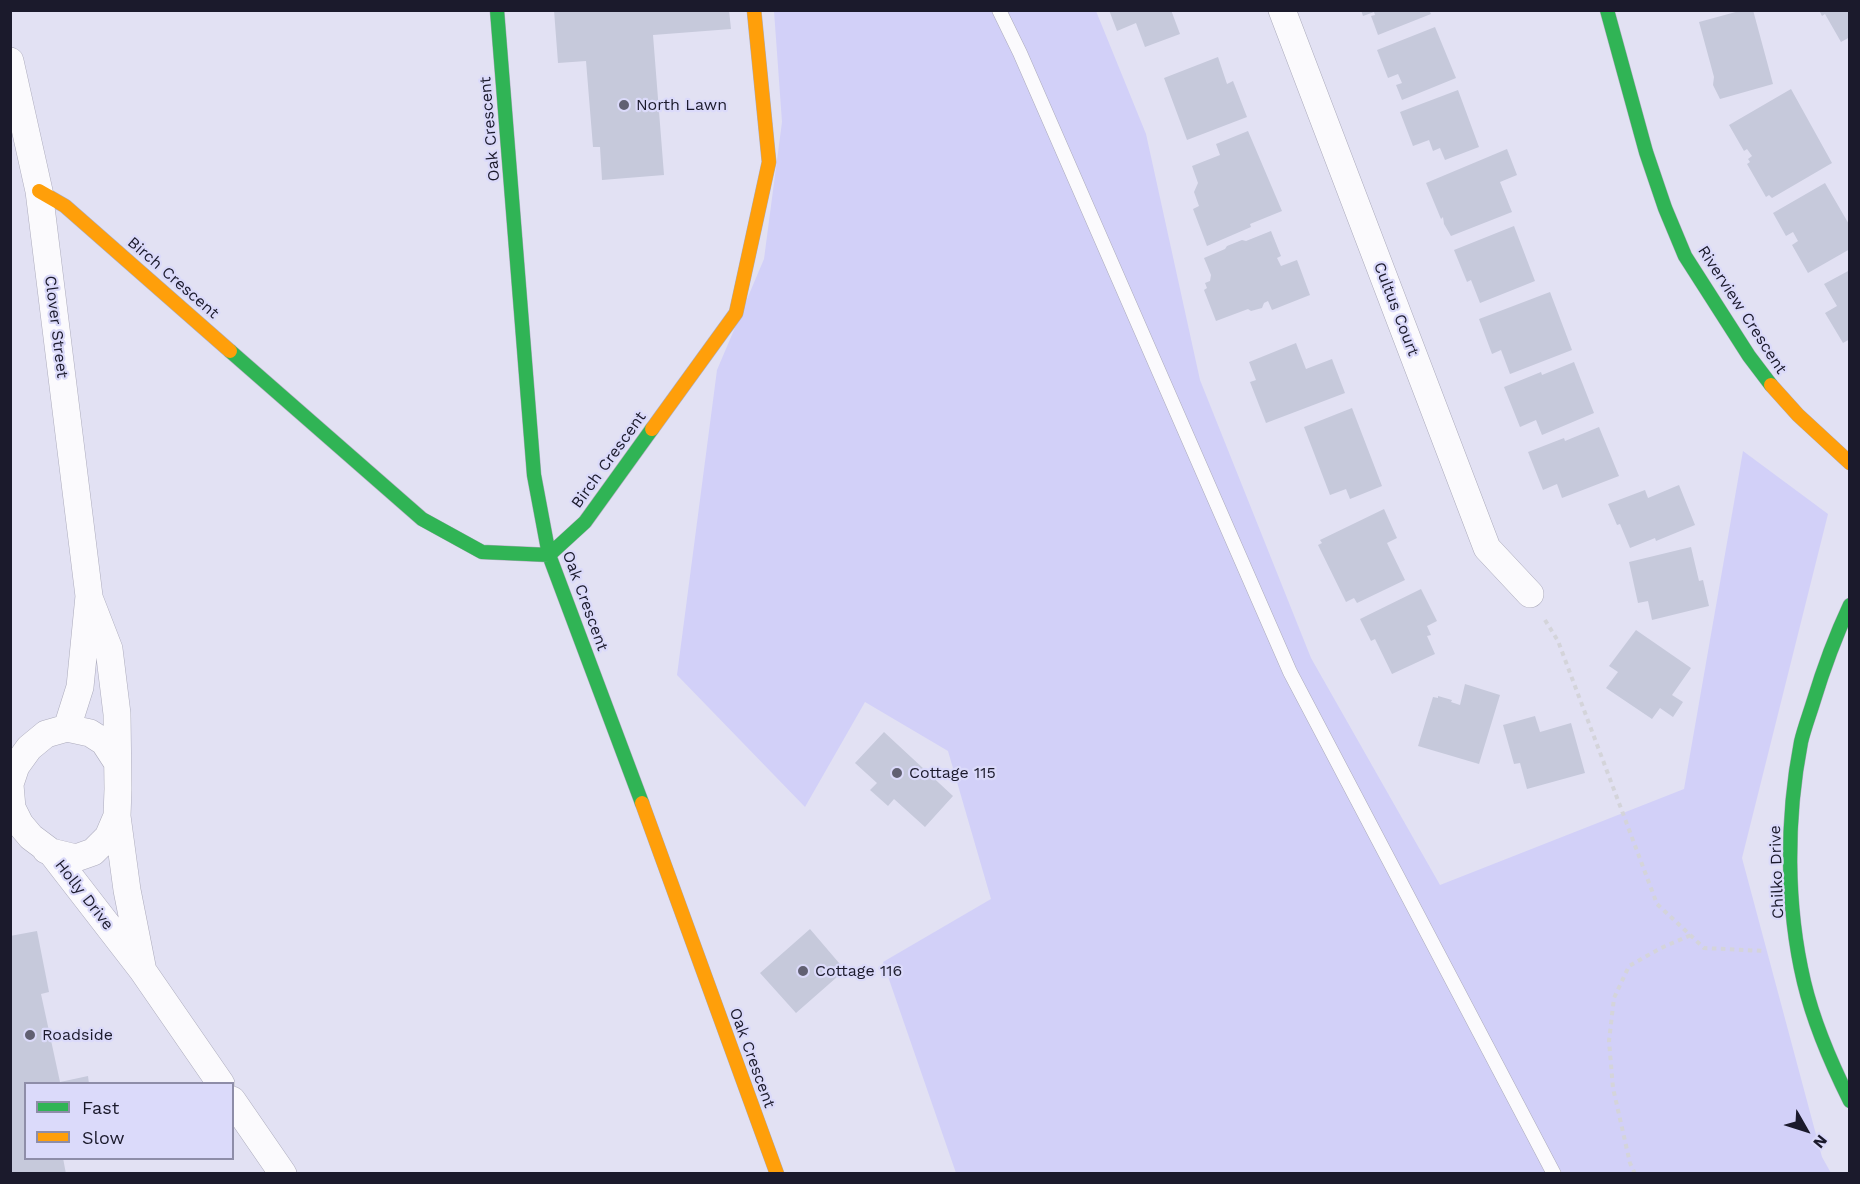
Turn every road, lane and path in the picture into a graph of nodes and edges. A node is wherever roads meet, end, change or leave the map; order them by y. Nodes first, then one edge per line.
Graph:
1 (497, 10) edge
2 (754, 10) edge
3 (999, 10) edge
4 (1282, 10) edge
5 (1607, 10) edge
6 (10, 61) edge
7 (39, 191) junction
8 (1850, 463) edge
9 (549, 555) junction
10 (1530, 594) joint
11 (88, 596) junction
12 (1850, 605) edge
13 (67, 728) junction
14 (117, 762) junction
15 (10, 784) edge
16 (117, 816) junction
17 (10, 838) edge
18 (51, 852) junction
19 (1691, 935) junction
20 (1798, 953) junction
21 (143, 971) junction
22 (220, 1082) edge
23 (1850, 1101) edge
24 (234, 1103) edge
25 (284, 1173) edge
26 (777, 1173) edge
27 (1554, 1173) edge
28 (1635, 1173) edge

1 - 9 street, Oak Crescent
2 - 9 street, Birch Crescent
3 - 27 lane
4 - 10 street, Cultus Court
5 - 8 street, Riverview Crescent
6 - 7 street, Clover Street
7 - 9 street, Birch Crescent
7 - 11 street, Clover Street
9 - 26 street, Oak Crescent
10 - 19 path
11 - 13 street, Clover Street
11 - 14 street, Clover Street
12 - 20 street, Chilko Drive
13 - 14 street
13 - 15 street
14 - 16 street
15 - 18 street
16 - 18 street
16 - 21 street, Holly Drive
17 - 18 street, Holly Drive
18 - 21 street, Holly Drive
19 - 20 path
19 - 28 path
20 - 23 street, Chilko Drive
21 - 22 street, Holly Drive
24 - 25 street

